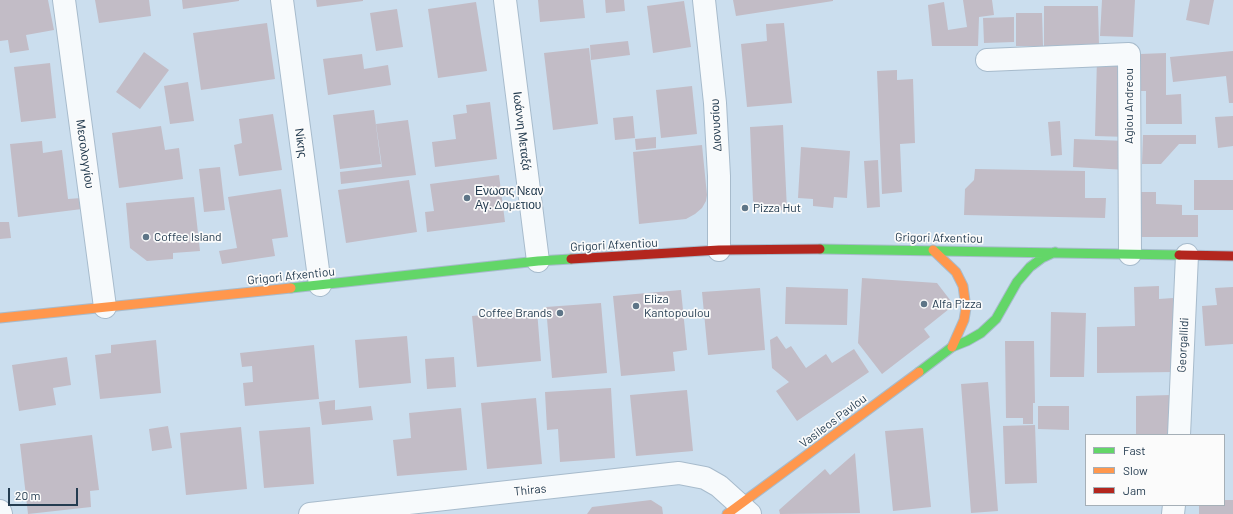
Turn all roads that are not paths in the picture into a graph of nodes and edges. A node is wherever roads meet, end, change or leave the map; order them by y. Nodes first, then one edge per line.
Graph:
1 (64, 0) edge
2 (282, 0) edge
3 (506, 0) edge
4 (704, 0) edge
5 (986, 60) dead end
6 (719, 250) junction
7 (933, 250) junction
8 (1055, 252) junction
9 (1130, 254) junction
10 (1187, 255) junction
11 (1233, 256) edge
12 (538, 261) junction
13 (320, 286) junction
14 (105, 307) junction
15 (0, 318) edge
16 (952, 347) junction
17 (1179, 434) edge
18 (0, 511) edge
19 (739, 511) edge
20 (1, 514) edge
21 (310, 514) edge

1 - 14 street, Μεσολογγίου
2 - 13 street, Νίκης
3 - 12 street, Ιωάννη Μεταξά
4 - 6 street, Διονυσίου
5 - 9 street, Agiou Andreou
6 - 7 main road, Grigori Afxentiou
6 - 12 main road, Grigori Afxentiou
7 - 8 main road, Grigori Afxentiou
7 - 16 main road, Vasileos Pavlou
8 - 9 main road, Grigori Afxentiou
8 - 16 main road, Vasileos Pavlou
9 - 10 main road, Grigori Afxentiou
10 - 11 main road, Grigori Afxentiou
10 - 17 street, Georgallidi
12 - 13 main road, Grigori Afxentiou
13 - 14 main road, Grigori Afxentiou
14 - 15 main road, Grigori Afxentiou
16 - 19 main road, Vasileos Pavlou
18 - 20 street
19 - 21 street, Thiras

